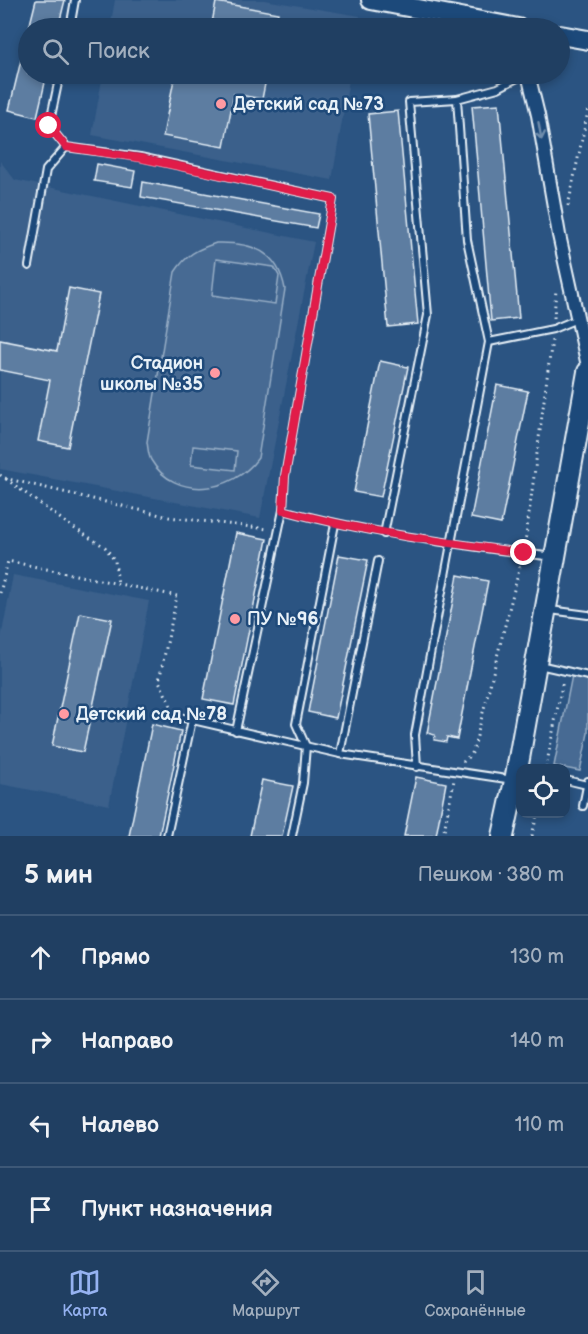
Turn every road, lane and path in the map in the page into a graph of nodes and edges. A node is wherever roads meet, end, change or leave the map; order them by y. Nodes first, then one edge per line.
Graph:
1 (75, 0) edge
2 (377, 0) edge
3 (71, 18) edge
4 (468, 18) edge
5 (570, 37) edge
6 (588, 40) edge
7 (58, 84) edge
8 (506, 84) edge
9 (529, 84) edge
10 (458, 99) junction
11 (588, 111) edge
12 (66, 147) junction
13 (559, 235) junction
14 (28, 266) dead end
15 (556, 282) dead end
16 (577, 319) junction
17 (553, 329) junction
18 (489, 342) junction
19 (588, 366) edge
20 (588, 372) edge
21 (0, 475) edge
22 (4, 478) junction
23 (283, 510) junction
24 (335, 524) junction
25 (278, 531) junction
26 (384, 534) junction
27 (452, 543) junction
28 (524, 553) junction
29 (556, 557) junction
30 (378, 561) dead end
31 (118, 584) junction
32 (0, 593) edge
33 (546, 609) junction
34 (588, 615) edge
35 (536, 664) junction
36 (565, 669) junction
37 (588, 676) edge
38 (175, 716) joint
39 (192, 720) junction
40 (236, 731) junction
41 (306, 746) junction
42 (340, 754) junction
43 (520, 764) edge
44 (547, 764) edge
45 (417, 767) junction
46 (455, 770) junction
47 (516, 780) edge
48 (570, 781) edge
49 (588, 783) edge
50 (516, 787) edge
51 (583, 806) dead end
52 (536, 818) edge
53 (167, 836) edge
54 (292, 836) edge
55 (443, 836) edge
56 (503, 836) edge
57 (532, 836) edge

1 - 3 lane
2 - 4 street
5 - 6 street
7 - 12 lane
8 - 10 lane
9 -> 13 street
10 - 18 lane
10 - 26 lane
11 - 13 path
12 - 14 lane
12 - 23 lane
13 - 16 street
15 - 17 path
16 - 17 lane
16 - 19 street
17 - 18 lane
17 - 28 path
18 - 27 lane
20 - 29 main road
21 - 22 path
22 - 25 path
22 - 31 path
23 - 24 lane
23 - 25 lane
24 - 26 lane
24 - 41 lane
25 - 40 lane
26 - 27 lane
27 - 28 lane
27 - 45 lane
28 - 29 lane
28 - 46 path
29 - 33 main road
30 - 42 lane
31 - 32 path
31 - 38 path
33 - 34 lane
33 - 35 main road
35 - 36 lane
35 - 43 main road
36 - 37 lane
36 - 44 path
38 - 39 lane
39 - 40 lane
39 - 53 lane
40 - 41 lane
41 - 42 lane
41 - 54 lane
42 - 45 lane
45 - 46 lane
46 - 47 lane
46 - 55 path
48 - 49 lane
49 - 51 lane
50 - 56 main road
52 - 57 path

